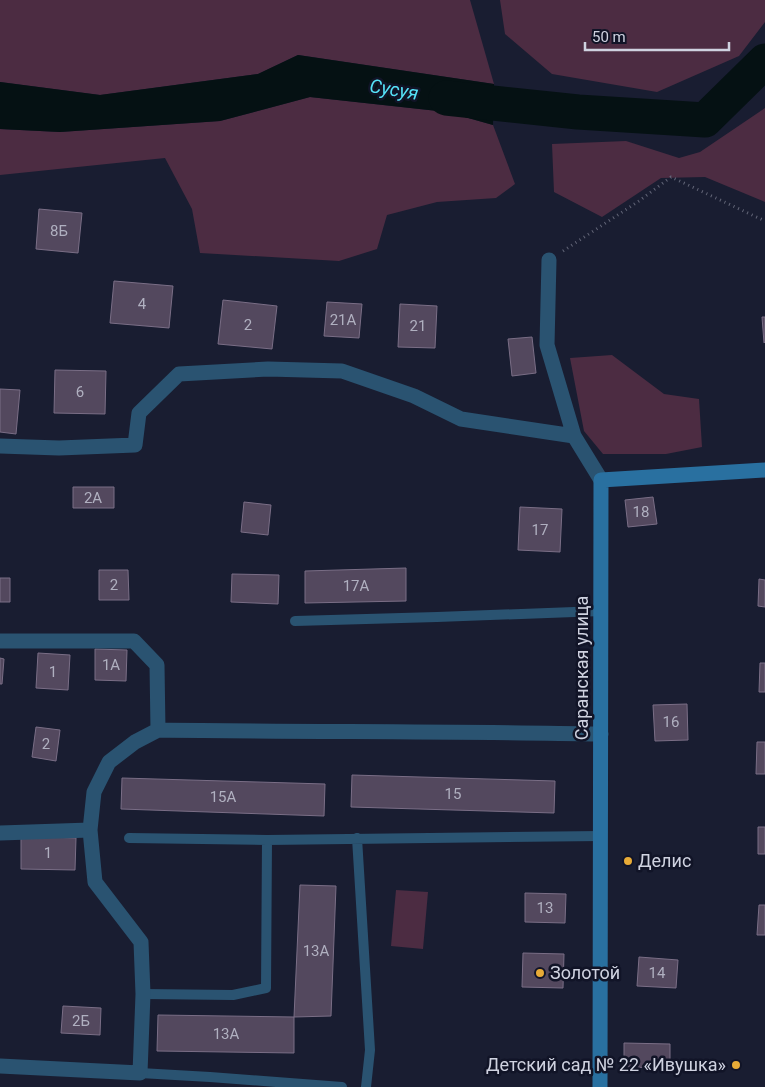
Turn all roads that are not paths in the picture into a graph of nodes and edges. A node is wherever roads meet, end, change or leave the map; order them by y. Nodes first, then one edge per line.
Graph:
1 (549, 260) road end
2 (574, 436) junction
3 (0, 446) edge
4 (765, 470) edge
5 (601, 480) junction
6 (601, 611) junction
7 (295, 621) dead end
8 (0, 641) edge
9 (158, 730) junction
10 (601, 734) junction
11 (90, 830) junction
12 (0, 833) edge
13 (601, 836) junction
14 (128, 838) dead end
15 (358, 838) junction
16 (267, 840) junction
17 (143, 994) junction
18 (0, 1066) edge
19 (140, 1073) junction
20 (210, 1082) edge
21 (342, 1087) edge
22 (366, 1087) edge
23 (600, 1087) edge

1 - 2 street
2 - 3 street
2 - 5 street
4 - 5 street
5 - 6 street, Саранская улица
6 - 7 lane
6 - 10 street, Саранская улица
8 - 9 street
9 - 10 street
9 - 11 street
10 - 13 street, Саранская улица
11 - 12 street
11 - 17 street
13 - 15 lane
13 - 23 street, Саранская улица
14 - 16 lane
15 - 16 lane
15 - 22 lane
16 - 17 lane
17 - 19 street
18 - 19 street
19 - 20 lane
20 - 21 lane

